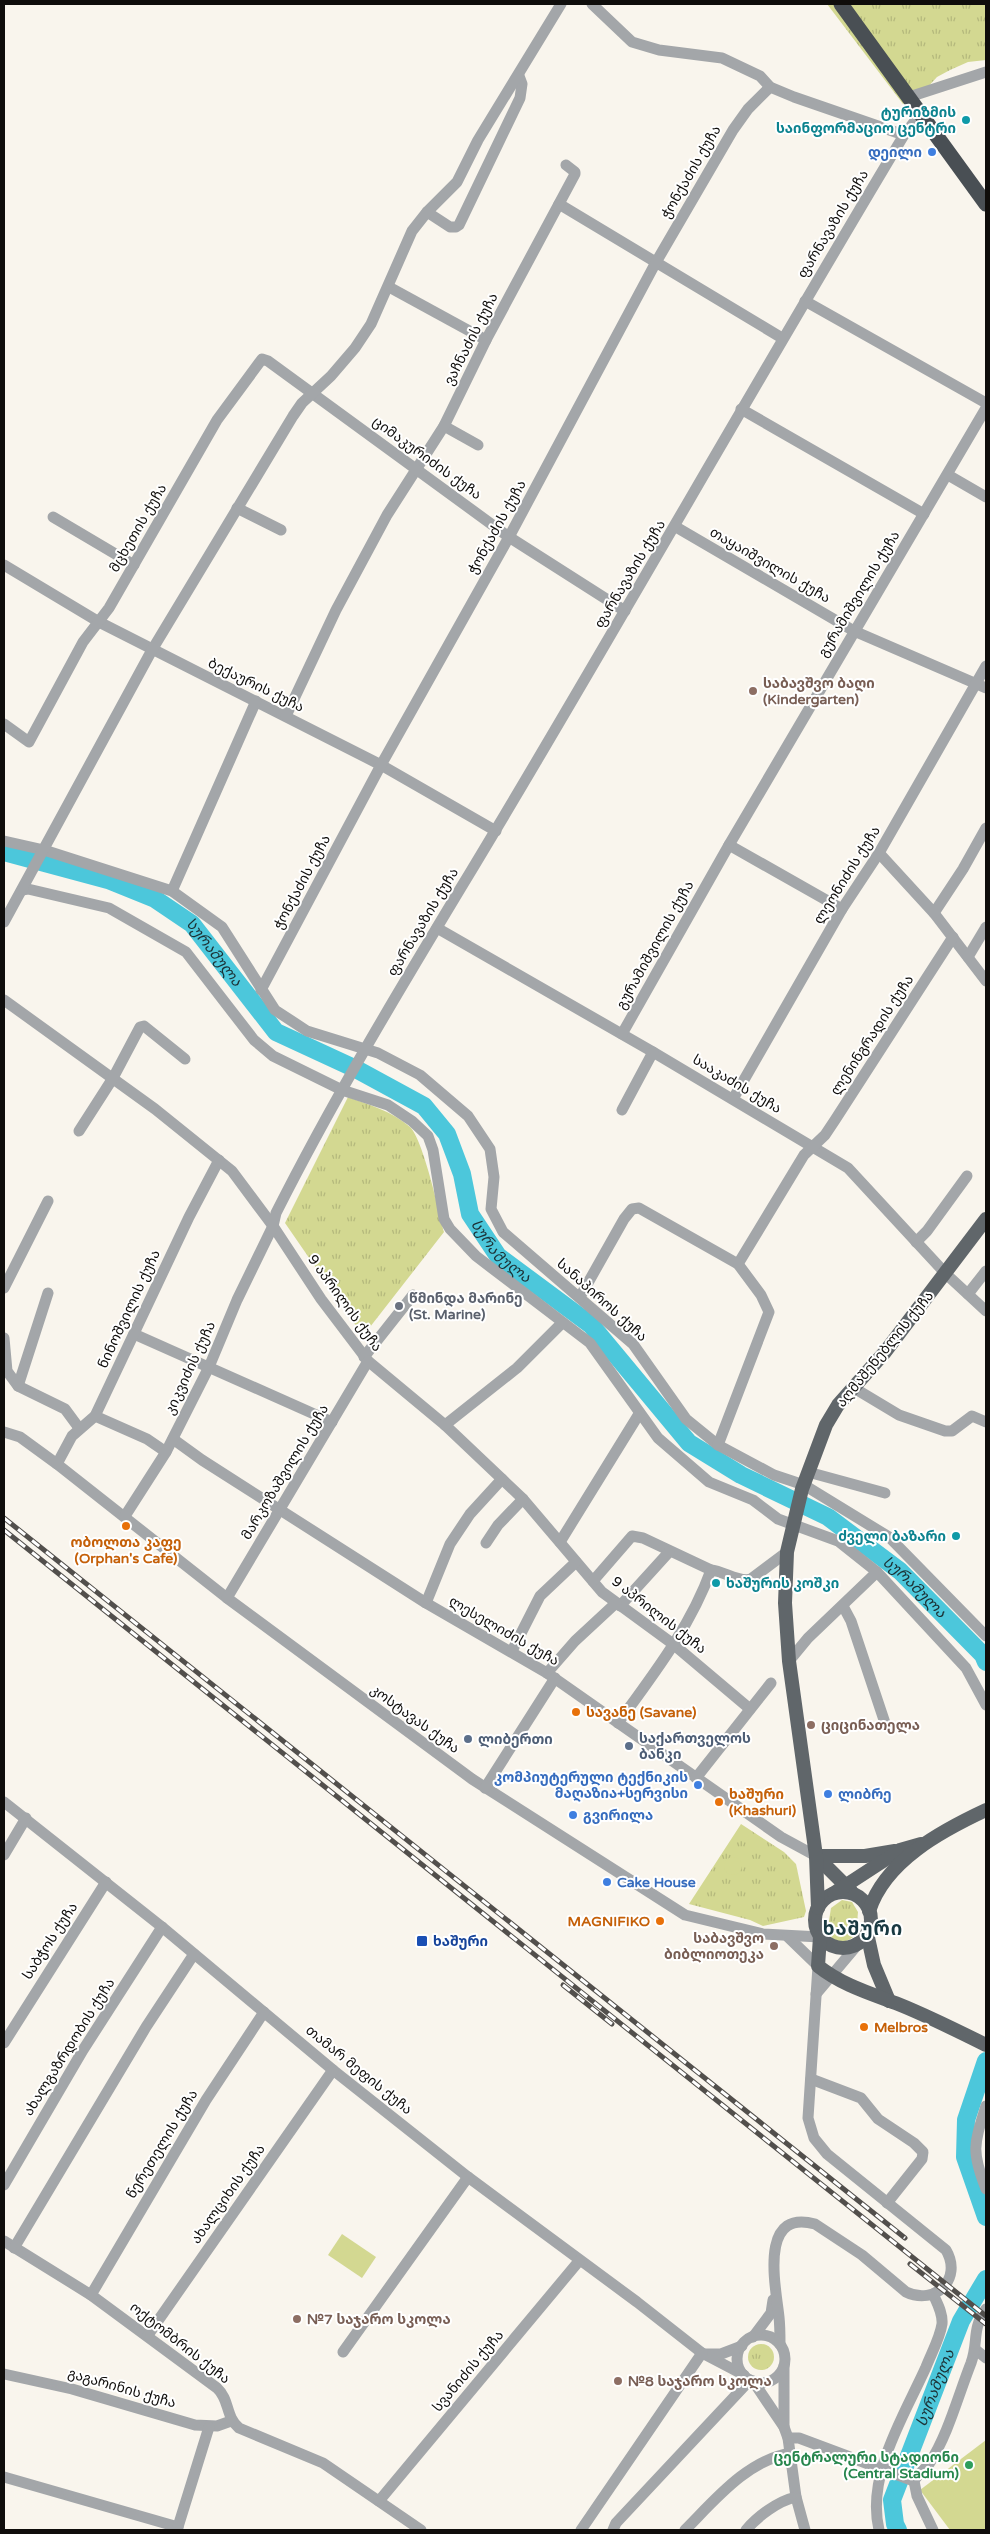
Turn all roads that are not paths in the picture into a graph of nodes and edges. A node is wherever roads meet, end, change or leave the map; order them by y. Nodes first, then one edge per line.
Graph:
1 (561, 4) edge
2 (592, 4) edge
3 (841, 4) edge
4 (986, 72) edge
5 (520, 76) junction
6 (770, 87) junction
7 (909, 97) junction
8 (921, 113) junction
9 (904, 135) junction
10 (566, 165) dead end
11 (559, 204) junction
12 (986, 204) edge
13 (427, 212) junction
14 (655, 264) junction
15 (389, 287) junction
16 (805, 301) junction
17 (782, 338) junction
18 (486, 340) junction
19 (313, 394) junction
20 (986, 403) edge
21 (986, 408) edge
22 (741, 409) junction
23 (444, 426) junction
24 (478, 445) dead end
25 (416, 467) junction
26 (948, 474) junction
27 (986, 497) edge
28 (237, 508) junction
29 (924, 514) junction
30 (52, 517) dead end
31 (676, 527) junction
32 (281, 530) dead end
33 (509, 538) junction
34 (4, 565) edge
35 (134, 565) junction
36 (625, 611) junction
37 (99, 622) junction
38 (854, 631) junction
39 (152, 650) junction
40 (986, 666) edge
41 (981, 686) edge
42 (256, 701) junction
43 (286, 716) junction
44 (4, 724) edge
45 (381, 765) junction
46 (986, 828) edge
47 (496, 831) junction
48 (4, 841) edge
49 (729, 845) junction
50 (44, 850) junction
51 (880, 853) junction
52 (23, 887) junction
53 (172, 891) junction
54 (842, 909) junction
55 (934, 913) junction
56 (4, 922) edge
57 (986, 927) edge
58 (437, 928) junction
59 (953, 937) junction
60 (968, 957) junction
61 (986, 980) edge
62 (262, 990) junction
63 (4, 1000) edge
64 (622, 1034) junction
65 (365, 1050) junction
66 (653, 1052) junction
67 (184, 1059) dead end
68 (113, 1078) junction
69 (345, 1085) junction
70 (733, 1099) junction
71 (622, 1110) dead end
72 (79, 1132) dead end
73 (813, 1146) junction
74 (219, 1160) junction
75 (966, 1176) dead end
76 (48, 1201) dead end
77 (986, 1220) edge
78 (273, 1226) junction
79 (916, 1242) junction
80 (738, 1264) junction
81 (986, 1271) edge
82 (946, 1274) junction
83 (4, 1288) edge
84 (48, 1293) dead end
85 (968, 1294) junction
86 (413, 1295) dead end
87 (580, 1297) junction
88 (986, 1311) edge
89 (562, 1323) junction
90 (134, 1334) junction
91 (4, 1338) edge
92 (366, 1359) junction
93 (209, 1367) junction
94 (18, 1386) junction
95 (854, 1388) junction
96 (639, 1414) junction
97 (95, 1416) junction
98 (332, 1422) junction
99 (986, 1422) edge
100 (445, 1424) junction
101 (79, 1428) junction
102 (4, 1432) edge
103 (173, 1439) junction
104 (718, 1444) junction
105 (166, 1452) junction
106 (57, 1464) junction
107 (502, 1479) junction
108 (805, 1482) junction
109 (885, 1493) dead end
110 (523, 1499) junction
111 (280, 1510) junction
112 (125, 1516) junction
113 (795, 1522) junction
114 (560, 1542) junction
115 (486, 1543) dead end
116 (669, 1552) junction
117 (787, 1552) junction
118 (576, 1562) junction
119 (712, 1570) junction
120 (877, 1572) junction
121 (593, 1581) junction
122 (227, 1598) junction
123 (426, 1603) junction
124 (618, 1604) junction
125 (843, 1606) junction
126 (986, 1636) edge
127 (673, 1644) junction
128 (512, 1651) junction
129 (789, 1662) junction
130 (551, 1676) junction
131 (772, 1683) dead end
132 (986, 1705) edge
133 (750, 1709) junction
134 (618, 1723) junction
135 (886, 1726) dead end
136 (696, 1778) junction
137 (485, 1788) junction
138 (4, 1802) edge
139 (986, 1810) edge
140 (26, 1818) junction
141 (927, 1843) junction
142 (900, 1850) junction
143 (4, 1855) edge
144 (816, 1856) junction
145 (106, 1882) junction
146 (844, 1891) junction
147 (818, 1908) junction
148 (869, 1911) junction
149 (162, 1927) junction
150 (788, 1937) junction
151 (820, 1937) junction
152 (863, 1938) junction
153 (194, 1954) junction
154 (818, 1966) junction
155 (832, 1977) junction
156 (816, 1994) junction
157 (889, 2001) junction
158 (264, 2012) junction
159 (4, 2043) edge
160 (986, 2045) edge
161 (333, 2070) junction
162 (811, 2079) junction
163 (986, 2106) edge
164 (468, 2176) junction
165 (4, 2185) edge
166 (986, 2189) edge
167 (888, 2203) junction
168 (4, 2241) edge
169 (14, 2248) junction
170 (579, 2261) junction
171 (774, 2286) junction
172 (91, 2294) junction
173 (933, 2294) junction
174 (986, 2309) edge
175 (148, 2335) junction
176 (753, 2337) junction
177 (780, 2344) junction
178 (742, 2346) junction
179 (976, 2350) junction
180 (342, 2352) dead end
181 (702, 2354) junction
182 (986, 2358) edge
183 (784, 2365) junction
184 (4, 2374) edge
185 (749, 2379) junction
186 (230, 2421) junction
187 (209, 2427) junction
188 (786, 2432) junction
189 (791, 2454) junction
190 (882, 2470) junction
191 (4, 2477) edge
192 (912, 2480) junction
193 (796, 2497) junction
194 (379, 2501) junction
195 (178, 2529) edge
196 (421, 2530) edge
197 (581, 2530) edge
198 (613, 2530) edge
199 (685, 2530) edge
200 (746, 2530) edge
201 (805, 2530) edge
202 (879, 2530) edge
203 (933, 2530) edge

1 - 5 street
2 - 6 street
3 - 7 highway
4 - 7 street
5 - 13 street
5 - 13 street
6 - 9 street
6 - 14 street, ჭონქაძის ქუჩა
7 - 8 highway
8 - 9 street, ფარნავაზის ქუჩა
8 - 12 highway
9 - 16 street, ფარნავაზის ქუჩა
10 - 11 street, ვაჩნაძის ქუჩა
11 - 14 street
11 - 18 street, ვაჩნაძის ქუჩა
13 - 15 street
14 - 17 street
14 - 33 street, ჭონქაძის ქუჩა
15 - 18 street
15 - 19 street
16 - 17 street, ფარნავაზის ქუჩა
16 - 20 street
17 - 22 street, ფარნავაზის ქუჩა
18 - 23 street, ვაჩნაძის ქუჩა
19 - 25 street, ციმაკურიძის ქუჩა
19 - 28 street
19 - 35 street, მცხეთის ქუჩა
21 - 26 street, გურამიშვილის ქუჩა
22 - 29 street
22 - 31 street, ფარნავაზის ქუჩა
23 - 24 street
23 - 25 street, ვაჩნაძის ქუჩა
25 - 33 street, ციმაკურიძის ქუჩა
25 - 43 street, ვაჩნაძის ქუჩა
26 - 27 street
26 - 29 street, გურამიშვილის ქუჩა
28 - 32 street
28 - 39 street
29 - 38 street, გურამიშვილის ქუჩა
30 - 35 street
31 - 36 street, ფარნავაზის ქუჩა
31 - 38 street, თაყაიშვილის ქუჩა
33 - 36 street, ციმაკურიძის ქუჩა
33 - 45 street, ჭონქაძის ქუჩა
34 - 37 street, ბექაურის ქუჩა
35 - 37 street, მცხეთის ქუჩა
36 - 47 street, ფარნავაზის ქუჩა
37 - 39 street, ბექაურის ქუჩა
37 - 44 street, მცხეთის ქუჩა
38 - 41 street, თაყაიშვილის ქუჩა
38 - 49 street, გურამიშვილის ქუჩა
39 - 42 street, ბექაურის ქუჩა
39 - 50 street
40 - 41 street, ლეონიძის ქუჩა
41 - 51 street, ლეონიძის ქუჩა
42 - 43 street, ბექაურის ქუჩა
42 - 53 street
43 - 45 street, ბექაურის ქუჩა
45 - 47 street, ბექაურის ქუჩა
45 - 62 street, ჭონქაძის ქუჩა
46 - 55 street
47 - 58 street, ფარნავაზის ქუჩა
48 - 50 street, სანაპიროს ქუჩა
49 - 54 street
49 - 64 street, გურამიშვილის ქუჩა
50 - 52 street
50 - 53 street, სანაპიროს ქუჩა
51 - 54 street, ლეონიძის ქუჩა
51 - 55 street
52 - 56 street
52 - 69 street
53 - 62 street, სანაპიროს ქუჩა
54 - 70 street, ლეონიძის ქუჩა
55 - 59 street
57 - 60 street
58 - 64 street, სააკაძის ქუჩა
58 - 65 street, ფარნავაზის ქუჩა
59 - 60 street
59 - 73 street, ლენინგრადის ქუჩა
60 - 61 street
62 - 65 street, სანაპიროს ქუჩა
63 - 68 street, 9 აპრილის ქუჩა
64 - 66 street, სააკაძის ქუჩა
65 - 69 street, ფარნავაზის ქუჩა
65 - 87 street, სანაპიროს ქუჩა
66 - 70 street, სააკაძის ქუჩა
66 - 71 street
67 - 68 street
68 - 72 street
68 - 74 street, 9 აპრილის ქუჩა
69 - 78 street
69 - 89 street
70 - 73 street, სააკაძის ქუჩა
73 - 79 street, სააკაძის ქუჩა
73 - 80 street, ლენინგრადის ქუჩა
74 - 78 street, 9 აპრილის ქუჩა
74 - 90 street, ნინოშვილის ქუჩა
75 - 79 street
76 - 83 street
77 - 82 main road, აღმაშენებლის ქუჩა
78 - 92 street, 9 აპრილის ქუჩა
78 - 93 street, კიკვიძის ქუჩა
79 - 82 street, სააკაძის ქუჩა
80 - 87 street
80 - 104 street
81 - 85 street
82 - 85 street, სააკაძის ქუჩა
82 - 95 main road, აღმაშენებლის ქუჩა
84 - 94 street
85 - 88 street, სააკაძის ქუჩა
86 - 92 street, მარკოზაშვილის ქუჩა
87 - 104 street, სანაპიროს ქუჩა
89 - 96 street
89 - 100 street
90 - 93 street
90 - 97 street, ნინოშვილის ქუჩა
91 - 94 street
92 - 98 street, მარკოზაშვილის ქუჩა
92 - 100 street, 9 აპრილის ქუჩა
93 - 98 street
93 - 103 street, კიკვიძის ქუჩა
94 - 101 street
95 - 99 street
95 - 108 main road, აღმაშენებლის ქუჩა
96 - 113 street
96 - 114 street
97 - 101 street, ნინოშვილის ქუჩა
97 - 105 street
98 - 111 street, მარკოზაშვილის ქუჩა
100 - 107 street, 9 აპრილის ქუჩა
101 - 106 street, ნინოშვილის ქუჩა
102 - 106 street, კოსტავას ქუჩა
103 - 105 street, კიკვიძის ქუჩა
103 - 111 street, ლესელიძის ქუჩა
104 - 108 street, სანაპიროს ქუჩა
105 - 112 street, კიკვიძის ქუჩა
106 - 112 street, კოსტავას ქუჩა
107 - 110 street, 9 აპრილის ქუჩა
107 - 123 street
108 - 109 street
108 - 113 main road, აღმაშენებლის ქუჩა
108 - 126 street, სანაპიროს ქუჩა
110 - 114 street, 9 აპრილის ქუჩა
110 - 115 street
111 - 122 street, მარკოზაშვილის ქუჩა
111 - 123 street, ლესელიძის ქუჩა
112 - 122 street, კოსტავას ქუჩა
113 - 117 main road
113 - 120 street
114 - 118 street, 9 აპრილის ქუჩა
116 - 119 street
116 - 121 street
116 - 124 street
117 - 119 street
117 - 129 main road
118 - 121 street, 9 აპრილის ქუჩა
118 - 128 street
119 - 127 street
120 - 125 street
120 - 132 street
121 - 124 street, 9 აპრილის ქუჩა
122 - 137 street, კოსტავას ქუჩა
123 - 128 street, ლესელიძის ქუჩა
124 - 127 street, 9 აპრილის ქუჩა
124 - 130 street
125 - 129 street
125 - 135 street
127 - 133 street, 9 აპრილის ქუჩა
127 - 134 street
128 - 130 street, ლესელიძის ქუჩა
129 - 144 main road
130 - 134 street, ლესელიძის ქუჩა
130 - 137 street
131 - 133 street
133 - 136 street
134 - 136 street, ლესელიძის ქუჩა
136 - 144 street, ლესელიძის ქუჩა
137 - 150 street, კოსტავას ქუჩა
138 - 140 street, თამარ მეფის ქუჩა
139 - 141 main road
140 - 143 street
140 - 145 street, თამარ მეფის ქუჩა
141 - 142 main road
141 - 148 main road
142 - 144 main road
142 - 146 main road
144 - 146 main road
144 - 147 main road
145 - 149 street, თამარ მეფის ქუჩა
145 - 159 street, საბჭოს ქუჩა
146 - 147 main road
146 - 148 main road
147 - 151 main road
148 - 152 main road
149 - 153 street, თამარ მეფის ქუჩა
149 - 165 street, ახალგაზრდობის ქუჩა
150 - 151 street, კოსტავას ქუჩა
150 - 154 street
151 - 152 main road
151 - 154 main road
152 - 155 street
152 - 157 main road
153 - 158 street, თამარ მეფის ქუჩა
153 - 169 street
154 - 155 main road
154 - 156 street
155 - 156 street
155 - 157 main road
156 - 162 street
157 - 160 main road
158 - 161 street, თამარ მეფის ქუჩა
158 - 172 street, წერეთელის ქუჩა
161 - 164 street, თამარ მეფის ქუჩა
161 - 175 street, ახალციხის ქუჩა
162 - 167 street
162 - 167 street
163 - 166 street
164 - 170 street, თამარ მეფის ქუჩა
164 - 180 street
167 - 173 street
168 - 169 street, ოქტომბრის ქუჩა
169 - 172 street, ოქტომბრის ქუჩა
170 - 181 street, თამარ მეფის ქუჩა
170 - 194 street, სვანიძის ქუჩა
171 - 173 street
171 - 176 street
171 - 177 street
172 - 175 street, ოქტომბრის ქუჩა
173 - 190 street
174 - 179 street
175 - 186 street, ოქტომბრის ქუჩა
176 - 177 street
176 - 178 street
177 - 183 street
178 - 181 street
178 - 185 street
179 - 182 street
179 - 192 street
181 - 185 street, თამარ მეფის ქუჩა
181 - 197 street
183 - 185 street
183 - 188 street
184 - 187 street, გაგარინის ქუჩა
185 - 188 street
185 - 198 street
186 - 187 street
186 - 194 street
187 - 195 street
188 - 189 street
188 - 190 street
189 - 193 street
189 - 199 street
190 - 192 street
190 - 202 street
191 - 195 street
192 - 203 street
193 - 200 street
193 - 201 street
194 - 196 street

